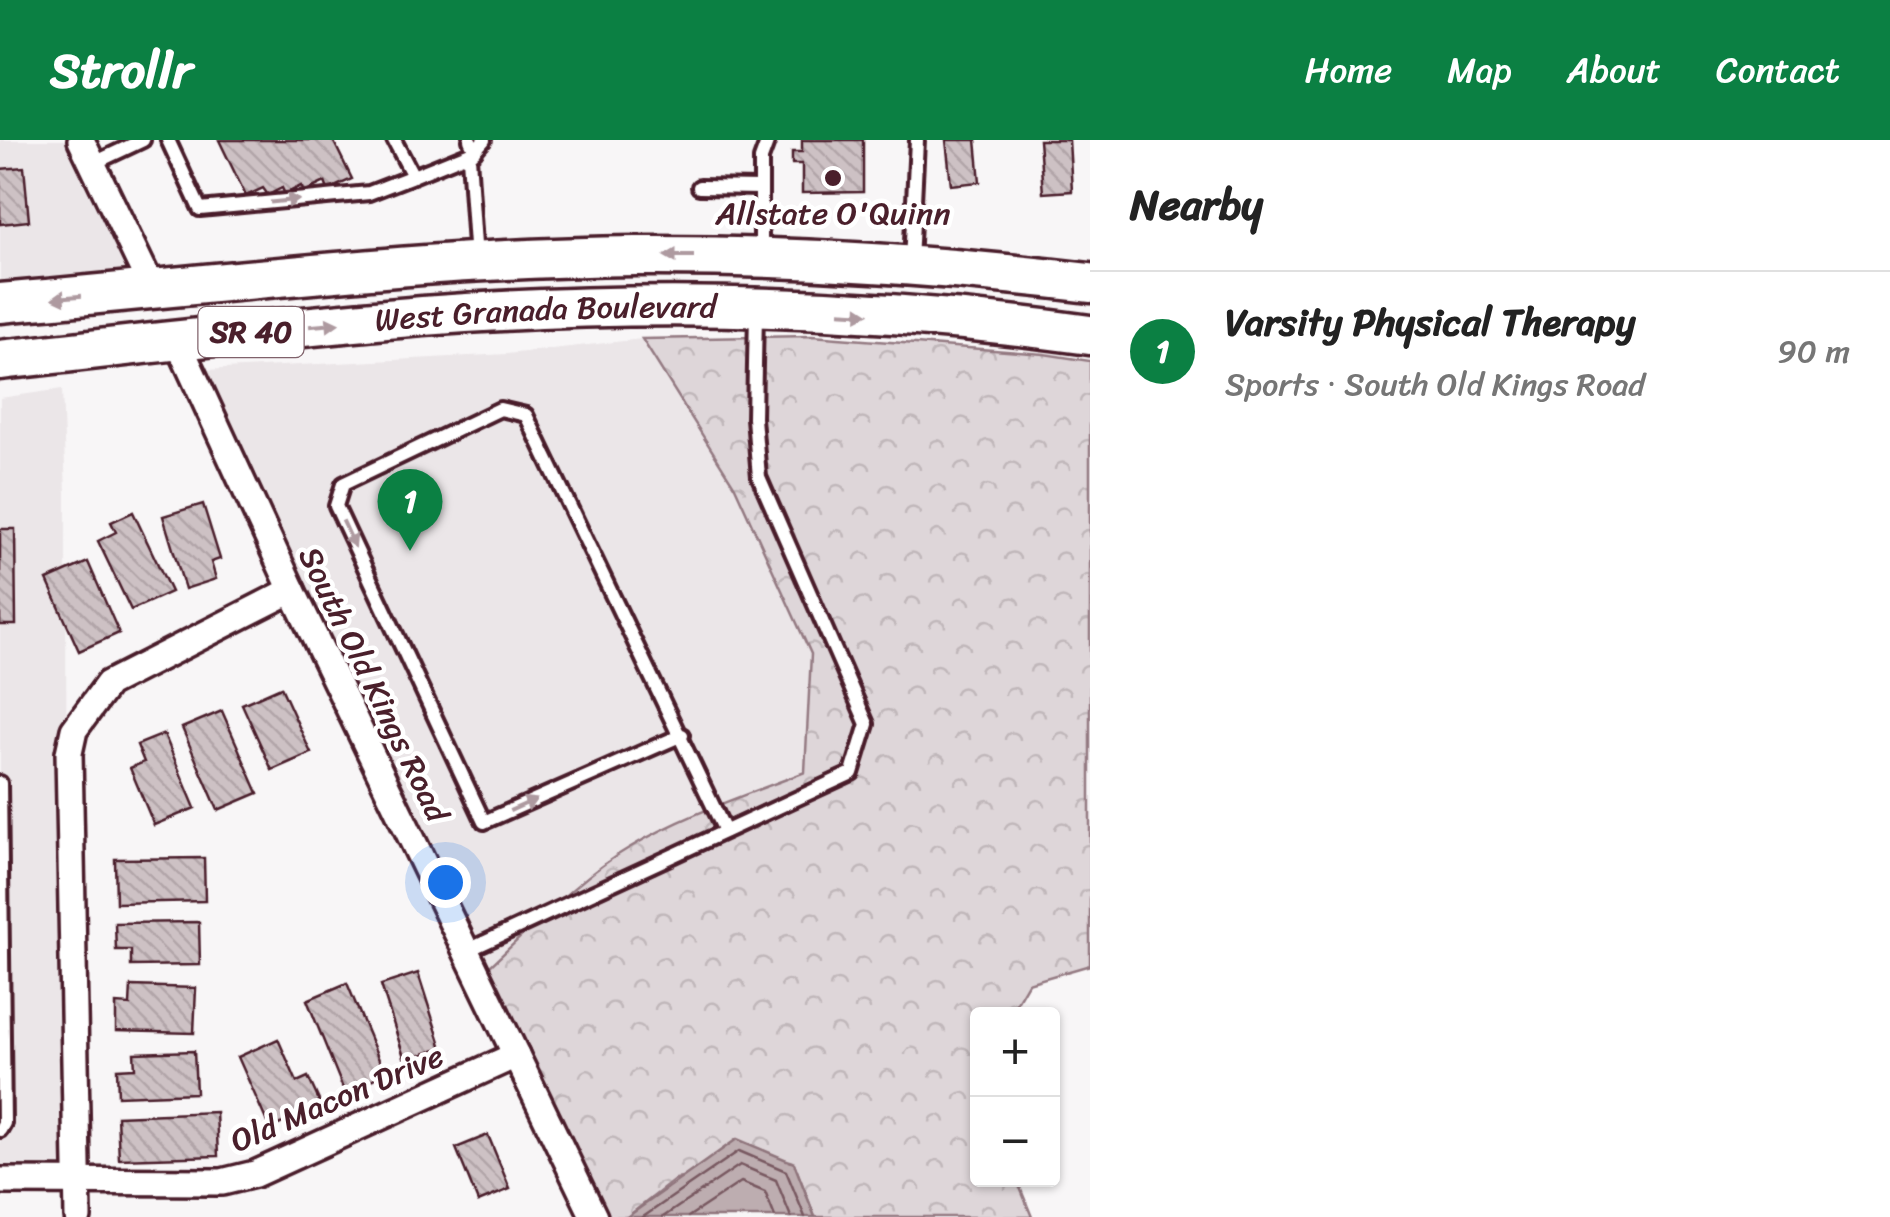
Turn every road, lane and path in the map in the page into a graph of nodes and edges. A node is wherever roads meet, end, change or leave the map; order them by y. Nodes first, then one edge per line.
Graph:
1 (80, 140) edge
2 (143, 140) edge
3 (168, 140) edge
4 (394, 140) edge
5 (768, 140) edge
6 (917, 140) edge
7 (476, 144) edge
8 (92, 164) junction
9 (413, 176) junction
10 (699, 187) dead end
11 (761, 188) junction
12 (754, 257) junction
13 (476, 262) junction
14 (911, 265) junction
15 (269, 278) junction
16 (1046, 278) junction
17 (1090, 283) edge
18 (152, 290) junction
19 (0, 303) edge
20 (756, 308) junction
21 (449, 315) junction
22 (1090, 335) edge
23 (177, 340) junction
24 (53, 354) junction
25 (0, 360) edge
26 (292, 590) junction
27 (682, 735) junction
28 (0, 783) edge
29 (725, 831) junction
30 (466, 951) junction
31 (516, 1055) junction
32 (0, 1130) edge
33 (77, 1180) junction
34 (0, 1181) edge
35 (78, 1217) edge
36 (594, 1217) edge

1 - 8 street
2 - 8 lane
3 -> 9 lane
4 - 9 lane
5 - 11 lane
6 - 14 lane
7 - 9 lane
7 - 13 lane
8 - 18 street
10 - 11 lane
11 - 12 lane
12 -> 13 main road, West Granada Boulevard / SR 40
12 - 14 main road, West Granada Boulevard / SR 40
12 - 21 main road
13 - 15 main road, West Granada Boulevard / SR 40
14 - 16 main road, West Granada Boulevard / SR 40
15 - 18 main road, West Granada Boulevard / SR 40
15 - 23 main road
16 - 17 main road, West Granada Boulevard / SR 40
16 - 20 main road
18 -> 19 main road, West Granada Boulevard / SR 40
18 - 24 main road
20 - 21 main road, West Granada Boulevard / SR 40
20 -> 22 main road, West Granada Boulevard / SR 40
20 - 29 lane
23 -> 21 main road, West Granada Boulevard / SR 40
23 - 24 main road, West Granada Boulevard / SR 40
23 - 26 street, South Old Kings Road
24 - 25 main road, West Granada Boulevard / SR 40
26 - 30 street, South Old Kings Road
26 - 33 street
27 -> 27 lane
27 - 29 lane
28 - 32 lane
29 - 30 lane
30 - 31 street, South Old Kings Road
31 - 33 street, Old Macon Drive
31 - 36 street, South Old Kings Road
33 - 34 street, Old Macon Drive
33 - 35 street

